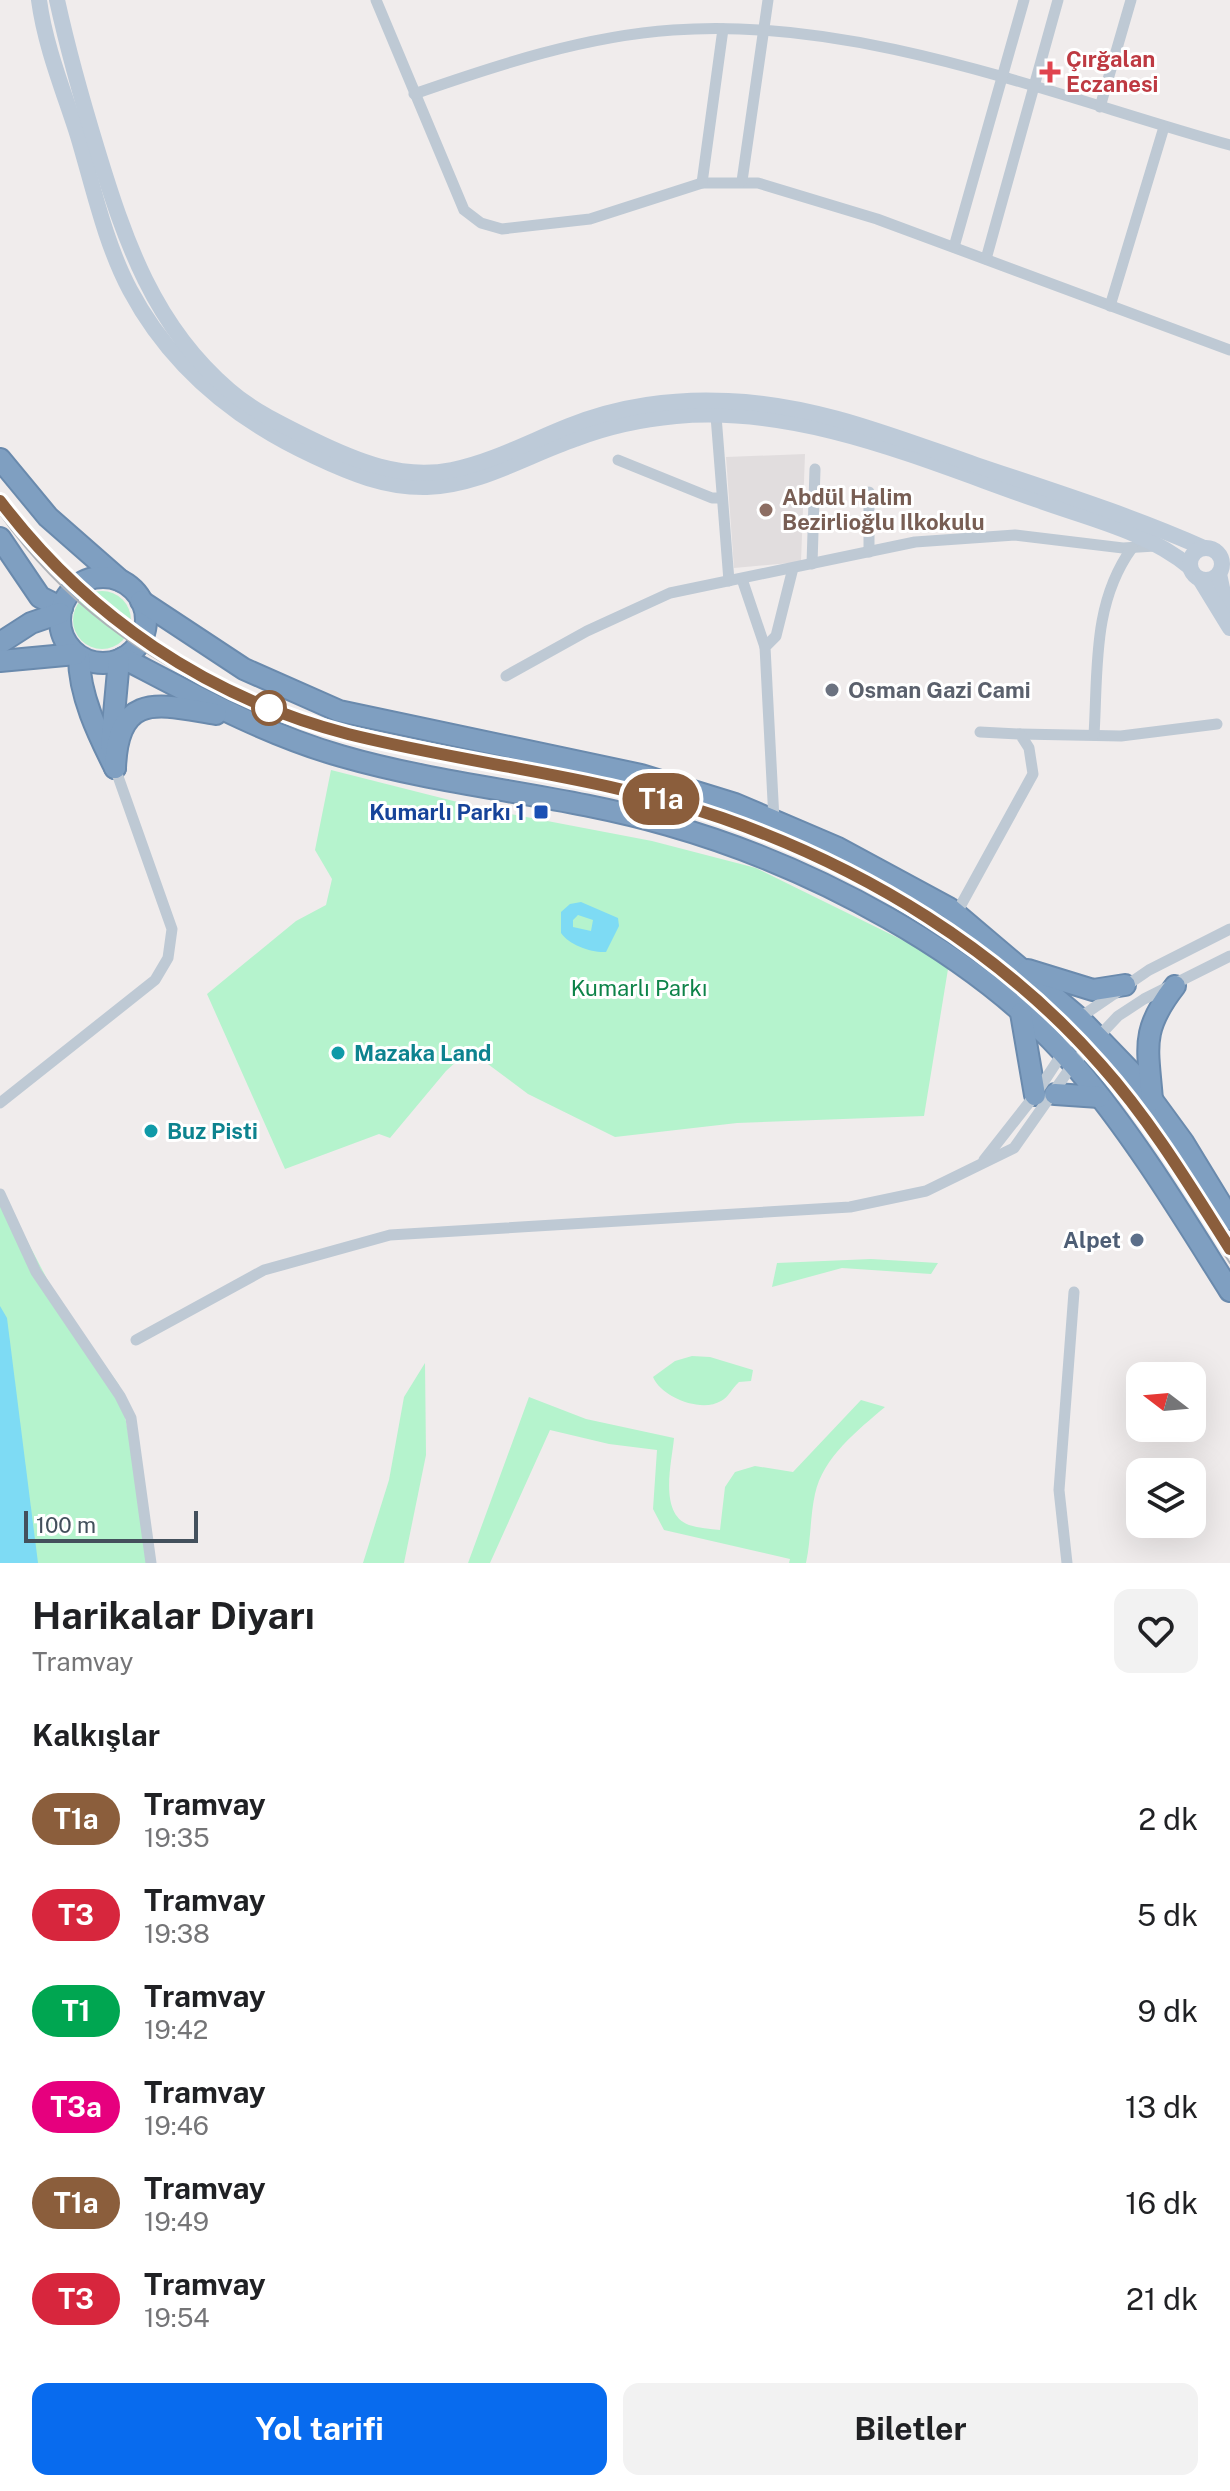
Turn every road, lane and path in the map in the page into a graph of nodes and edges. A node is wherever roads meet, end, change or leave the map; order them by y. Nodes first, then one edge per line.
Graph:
1 (39, 0) edge
2 (57, 0) edge
3 (376, 0) edge
4 (768, 0) edge
5 (1024, 0) edge
6 (1058, 0) edge
7 (1131, 0) edge
8 (723, 29) junction
9 (762, 30) junction
10 (1003, 77) junction
11 (1034, 88) junction
12 (414, 94) junction
13 (1100, 107) junction
14 (1164, 127) junction
15 (1230, 145) edge
16 (742, 181) junction
17 (702, 183) junction
18 (954, 247) junction
19 (986, 259) junction
20 (1110, 306) junction
21 (1230, 350) edge
22 (687, 408) junction
23 (716, 416) junction
24 (0, 459) edge
25 (618, 460) dead end
26 (815, 469) dead end
27 (869, 492) dead end
28 (722, 498) junction
29 (0, 538) edge
30 (1160, 546) junction
31 (1132, 548) junction
32 (869, 552) junction
33 (1218, 552) edge
34 (812, 564) junction
35 (793, 568) junction
36 (1195, 573) junction
37 (1219, 574) junction
38 (742, 579) junction
39 (121, 581) junction
40 (729, 581) junction
41 (141, 601) junction
42 (61, 610) junction
43 (1230, 627) edge
44 (0, 643) edge
45 (765, 647) junction
46 (78, 655) junction
47 (121, 659) junction
48 (0, 661) edge
49 (506, 676) dead end
50 (236, 717) junction
51 (1217, 724) dead end
52 (980, 732) dead end
53 (1020, 734) junction
54 (1094, 735) junction
55 (115, 768) junction
56 (774, 820) junction
57 (956, 914) junction
58 (1230, 929) edge
59 (1230, 956) edge
60 (1020, 968) junction
61 (1125, 985) junction
62 (1175, 986) junction
63 (1021, 1013) junction
64 (1079, 1018) junction
65 (1097, 1037) junction
66 (1068, 1059) junction
67 (1045, 1094) junction
68 (1099, 1097) junction
69 (1152, 1100) junction
70 (0, 1103) edge
71 (982, 1162) junction
72 (0, 1194) edge
73 (1230, 1219) edge
74 (1230, 1291) edge
75 (1074, 1292) dead end
76 (136, 1340) dead end
77 (151, 1563) edge
78 (1067, 1563) edge

1 - 22 street
2 - 22 street
3 - 12 street
4 - 9 street
5 - 10 street
6 - 11 street
7 - 13 street
8 - 9 street
8 - 12 street
8 - 17 street
9 - 10 street
9 - 16 street
10 - 11 street
10 - 18 street
11 - 13 street
11 - 19 street
12 - 17 street
13 - 14 street
14 - 15 street
14 - 20 street
16 - 17 street
16 - 18 street
18 - 19 street
19 - 20 street
20 - 21 street
22 - 23 street
22 - 33 street
23 - 28 street
23 - 30 street
24 - 39 highway
25 - 28 street
26 - 34 street
27 - 32 street
28 - 40 street
29 - 42 highway
30 - 31 street
30 - 36 street
31 - 32 street
31 - 54 street
32 - 34 street
33 - 36 street
33 - 37 street
34 - 35 street
35 - 38 street
35 - 45 street
36 - 37 street
36 - 43 street
37 - 43 street
38 - 40 street
38 - 45 street
39 - 41 highway
39 - 42 highway
40 - 49 street
41 - 47 highway
41 - 56 highway
42 - 44 highway
42 - 46 highway
45 - 56 street
46 - 47 highway
46 - 48 highway
46 - 55 highway
47 - 50 highway
47 - 55 highway
50 - 55 highway
50 - 63 highway
51 - 54 street
52 - 53 street
53 - 54 street
53 - 57 street
55 - 70 street
56 - 57 highway
57 - 60 highway
58 - 61 street
59 - 62 street
60 - 61 highway
60 - 64 highway
61 - 64 street
62 - 65 street
62 - 69 highway
63 - 66 highway
63 - 67 highway
64 - 65 highway
64 - 66 street
65 - 66 street
65 - 69 highway
66 - 67 street
66 - 67 street
66 - 68 highway
67 - 68 highway
67 - 71 street
67 - 71 street
68 - 74 highway
69 - 73 highway
71 - 76 street
72 - 77 street
75 - 78 street

